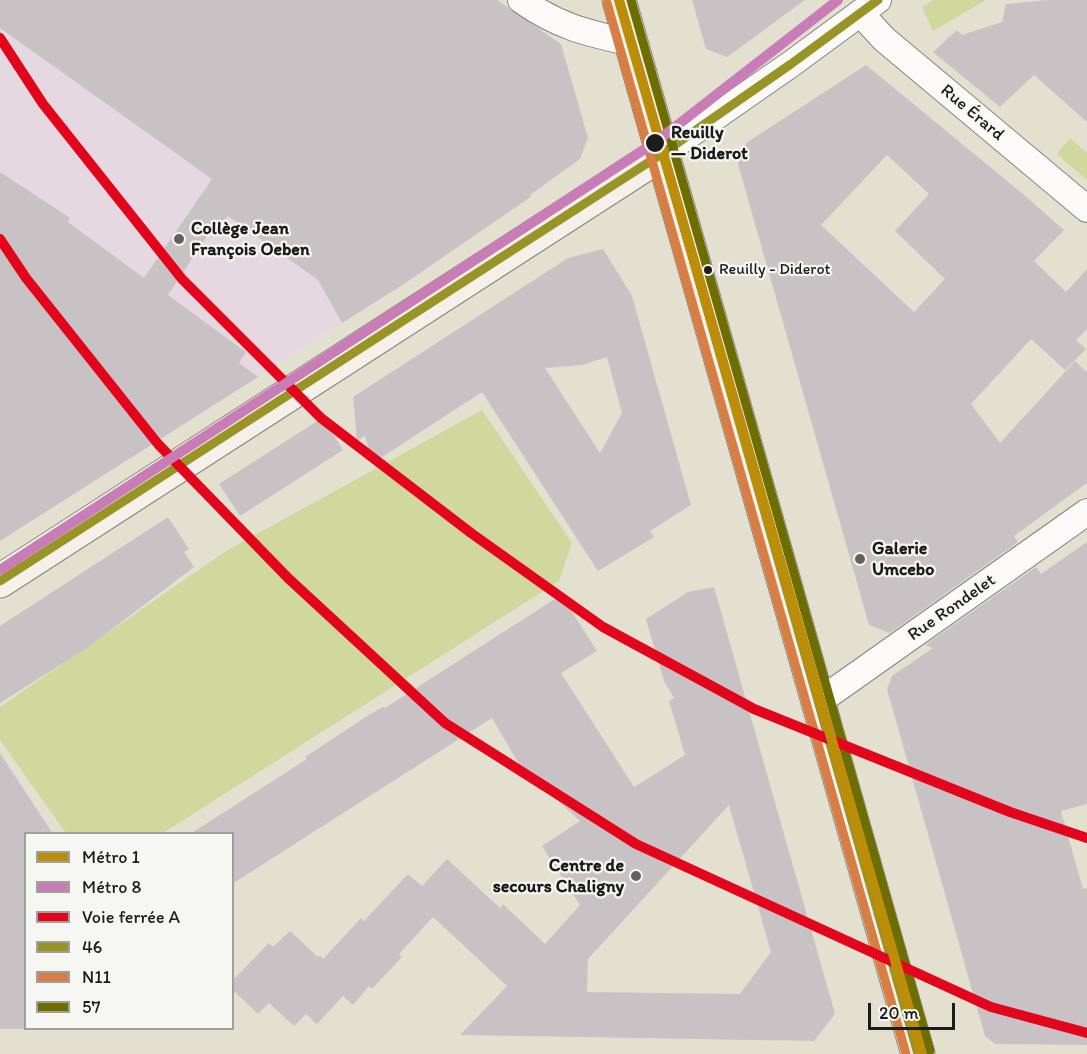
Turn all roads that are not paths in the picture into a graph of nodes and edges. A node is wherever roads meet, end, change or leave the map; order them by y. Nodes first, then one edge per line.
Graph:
1 (521, 0) edge
2 (619, 0) edge
3 (869, 6) edge
4 (632, 43) junction
5 (663, 153) junction
6 (1087, 210) edge
7 (1087, 512) edge
8 (0, 581) edge
9 (817, 703) junction
10 (918, 1054) edge

1 - 4 street
2 - 4 main road
3 - 5 street
3 - 6 street, Rue Érard
4 - 5 main road
5 - 8 main road
5 - 9 main road
7 - 9 street, Rue Rondelet
9 - 10 main road

